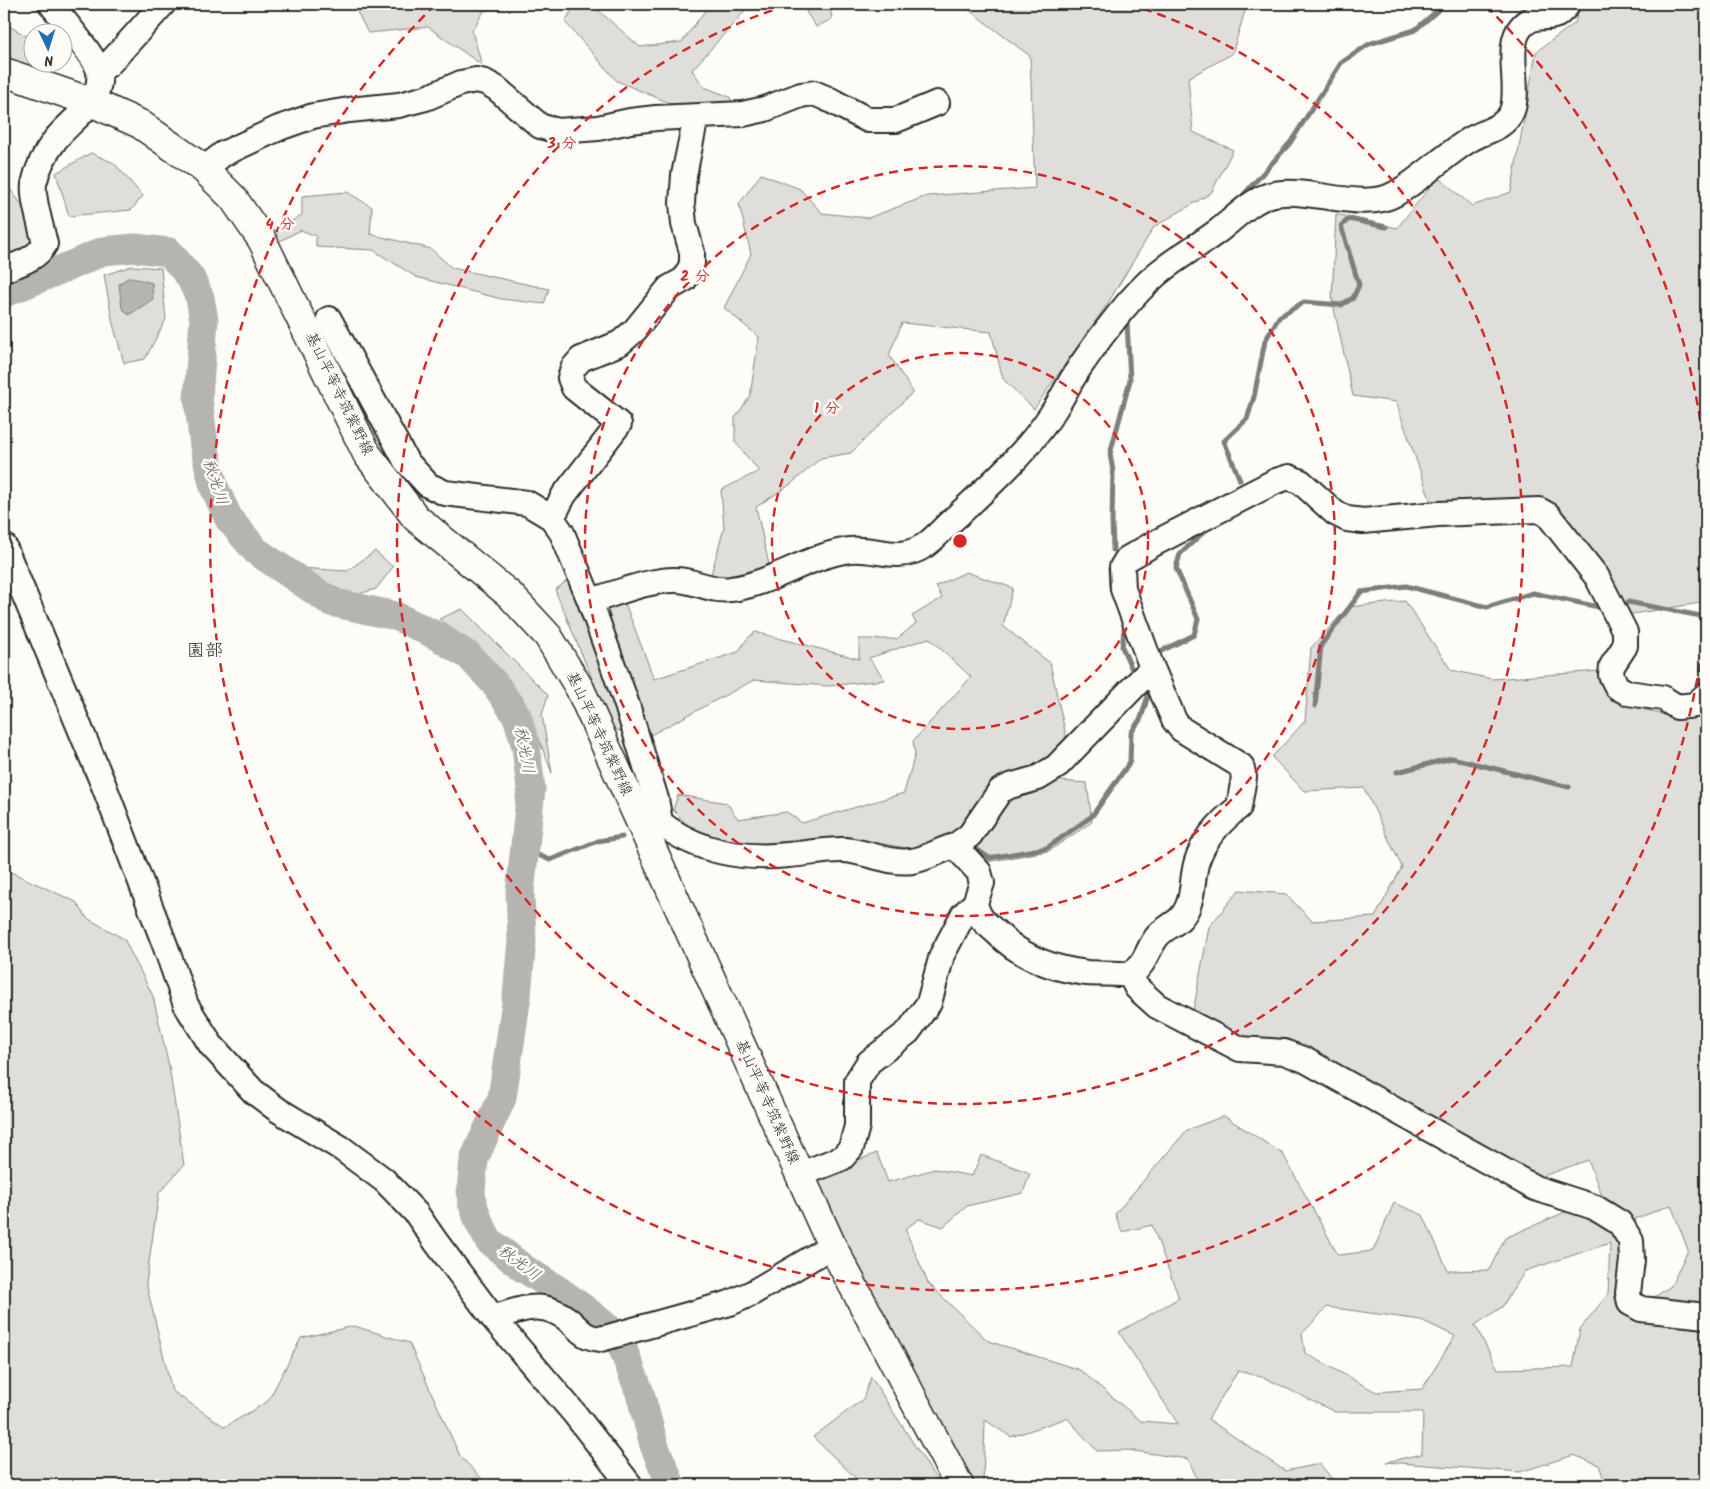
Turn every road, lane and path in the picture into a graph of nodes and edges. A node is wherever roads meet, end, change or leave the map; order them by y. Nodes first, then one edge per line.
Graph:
1 (51, 4) edge
2 (163, 4) edge
3 (1567, 4) edge
4 (99, 71) junction
5 (4, 72) edge
6 (91, 102) junction
7 (937, 104) dead end
8 (696, 118) junction
9 (204, 168) junction
10 (4, 270) edge
11 (329, 319) dead end
12 (552, 518) junction
13 (4, 546) edge
14 (590, 601) junction
15 (1152, 668) junction
16 (1706, 695) edge
17 (651, 826) junction
18 (955, 846) junction
19 (975, 903) junction
20 (1130, 975) junction
21 (799, 1175) junction
22 (832, 1246) junction
23 (1706, 1316) edge
24 (493, 1318) junction
25 (630, 1485) edge
26 (959, 1485) edge

1 - 4 street
2 - 4 street
3 - 14 street
4 - 6 street
5 - 6 main road, 基山平等寺筑紫野線
6 - 9 main road, 基山平等寺筑紫野線
6 - 10 street
7 - 8 street
8 - 9 street
8 - 12 street
9 - 17 main road, 基山平等寺筑紫野線
11 - 12 street
12 - 14 street
13 - 24 street
14 - 17 street
15 - 16 street
15 - 18 street
15 - 20 street
17 - 18 street
17 - 21 main road, 基山平等寺筑紫野線
18 - 19 street
19 - 20 street
19 - 21 street
20 - 23 street
21 - 22 main road, 基山平等寺筑紫野線
22 - 24 street
22 - 26 main road, 基山平等寺筑紫野線
24 - 25 street

